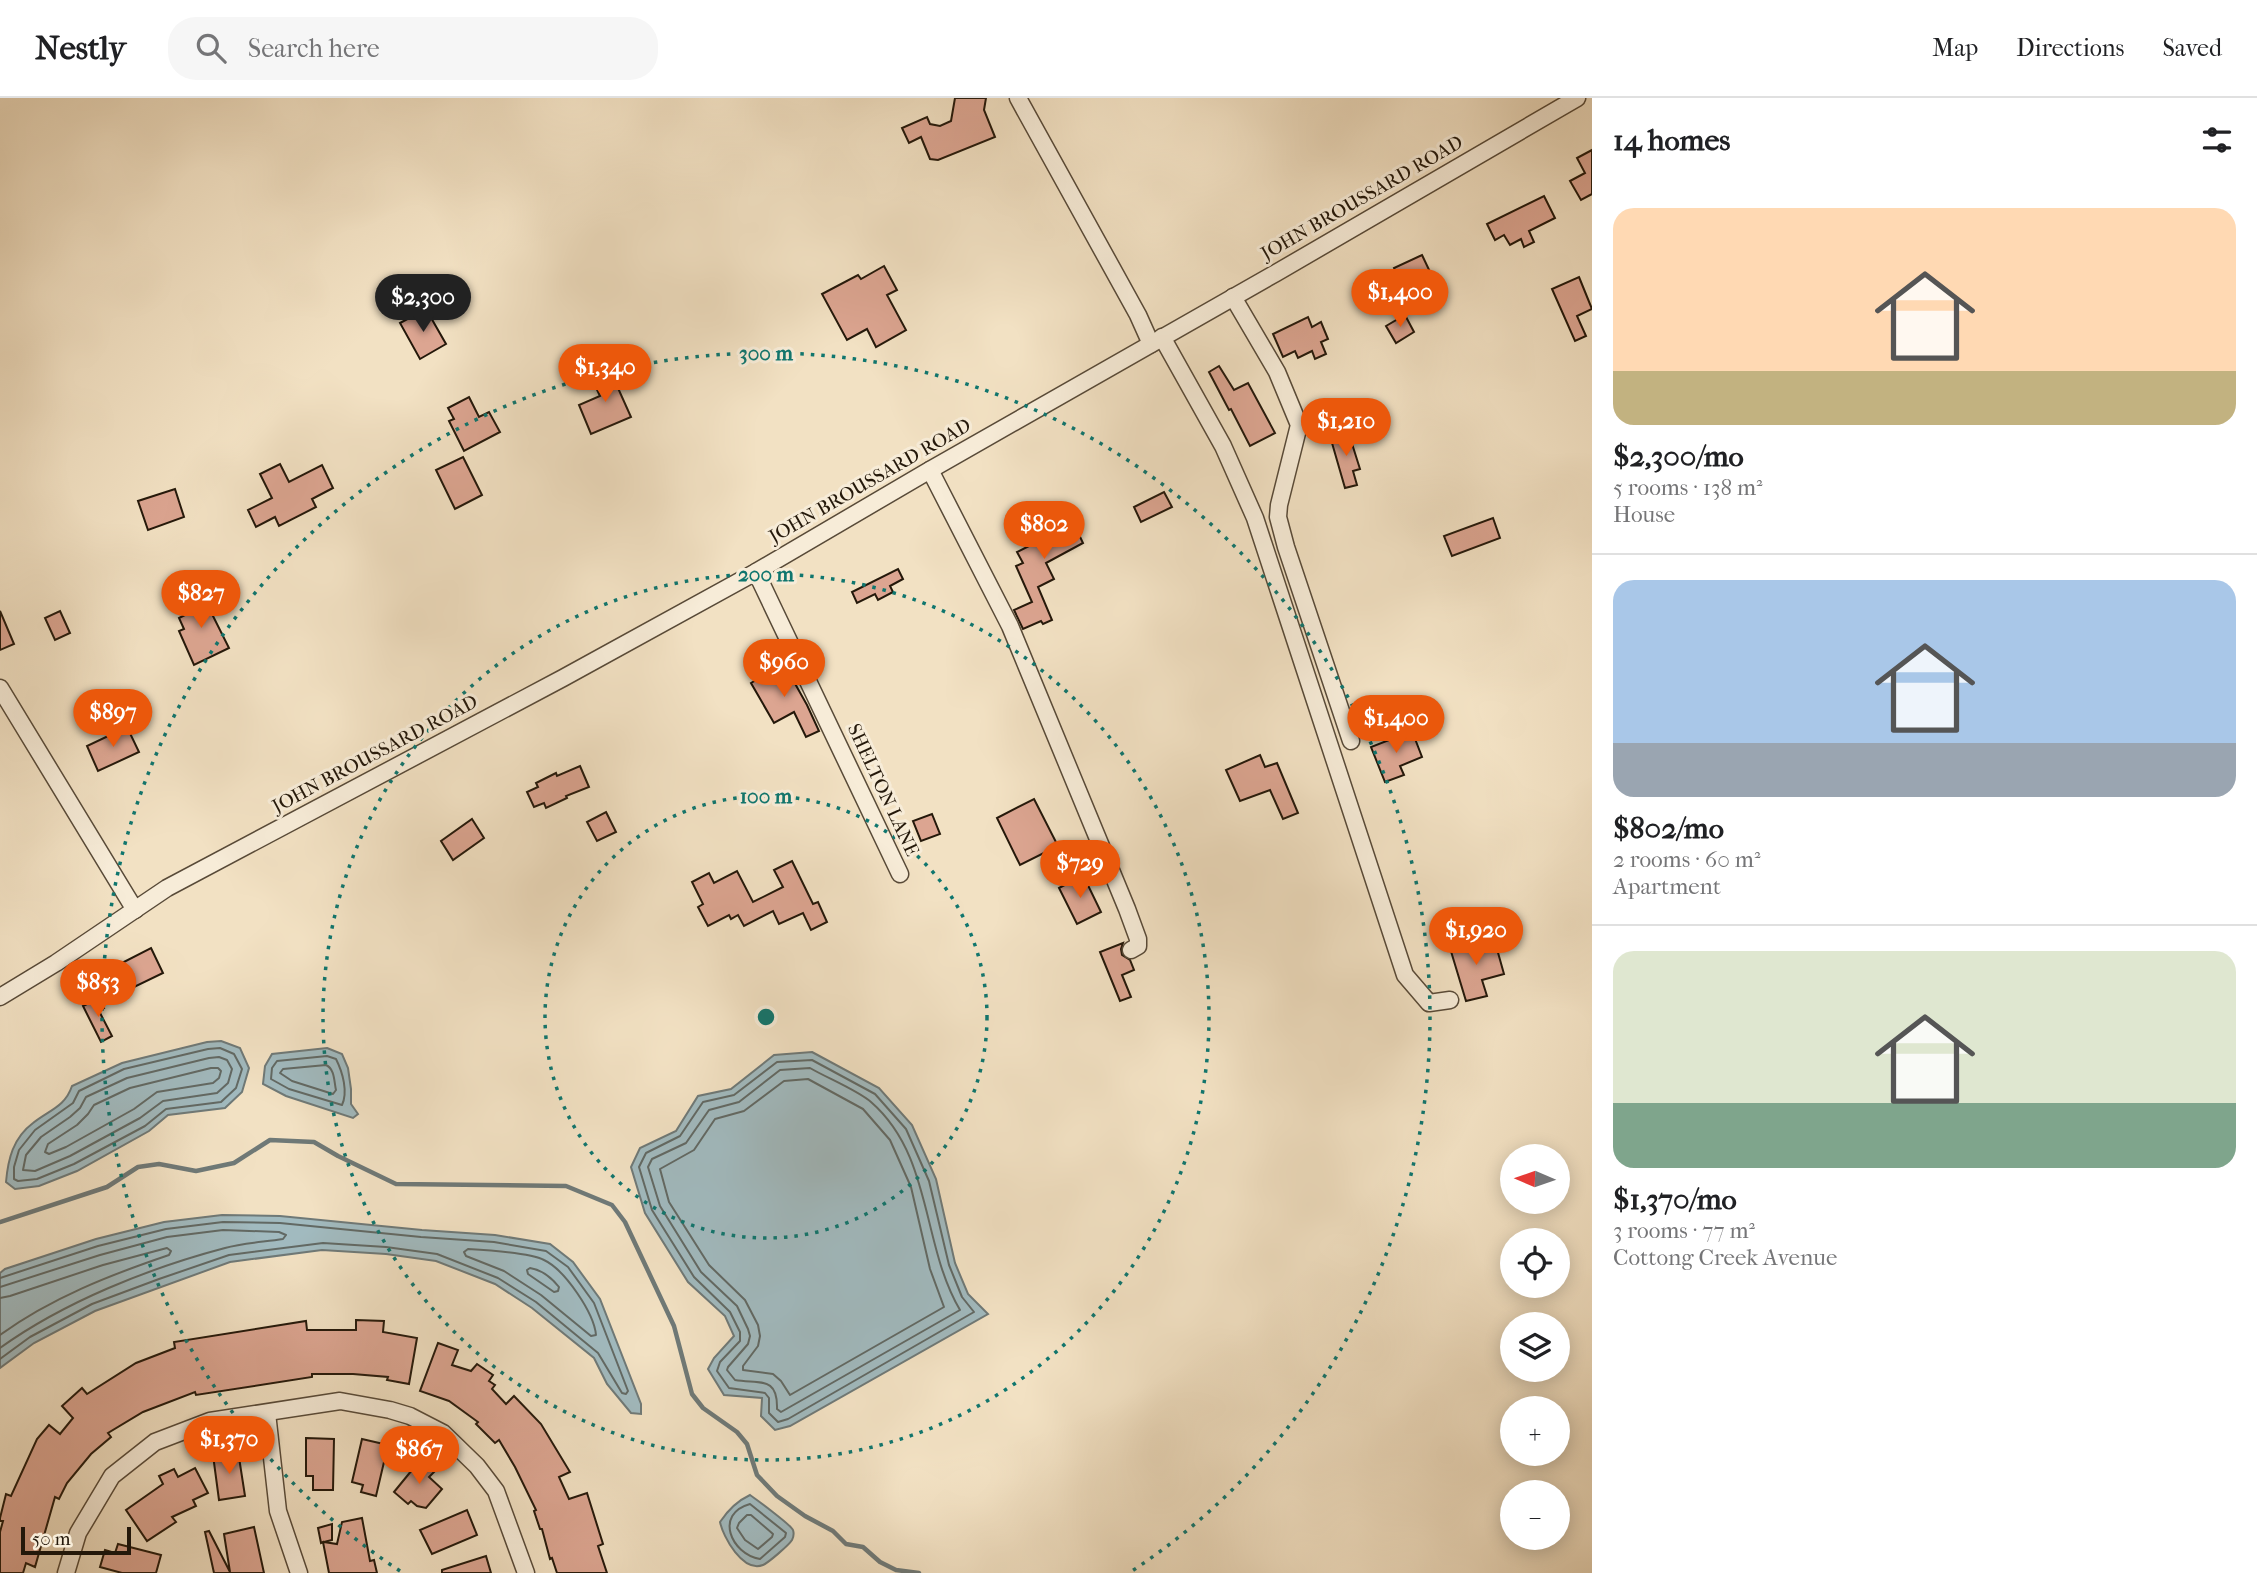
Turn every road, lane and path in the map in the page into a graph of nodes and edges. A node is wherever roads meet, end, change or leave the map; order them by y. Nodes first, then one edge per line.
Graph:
1 (1018, 98) edge
2 (1577, 98) edge
3 (1233, 297) junction
4 (1157, 341) junction
5 (930, 470) junction
6 (756, 572) junction
7 (0, 688) edge
8 (1351, 741) dead end
9 (900, 874) dead end
10 (135, 910) junction
11 (1131, 950) dead end
12 (0, 998) edge
13 (1450, 1000) dead end
14 (267, 1413) junction
15 (66, 1573) edge
16 (299, 1573) edge
17 (526, 1573) edge

1 - 4 street
2 - 3 street, JOHN BROUSSARD ROAD
3 - 4 street, JOHN BROUSSARD ROAD
3 - 8 street
4 - 5 street, JOHN BROUSSARD ROAD
4 - 13 street
5 - 6 street, JOHN BROUSSARD ROAD
5 - 11 street
6 - 9 street, SHELTON LANE
6 - 10 street, JOHN BROUSSARD ROAD
7 - 10 street
10 - 12 street, JOHN BROUSSARD ROAD
14 - 15 street
14 - 16 street
14 - 17 street

